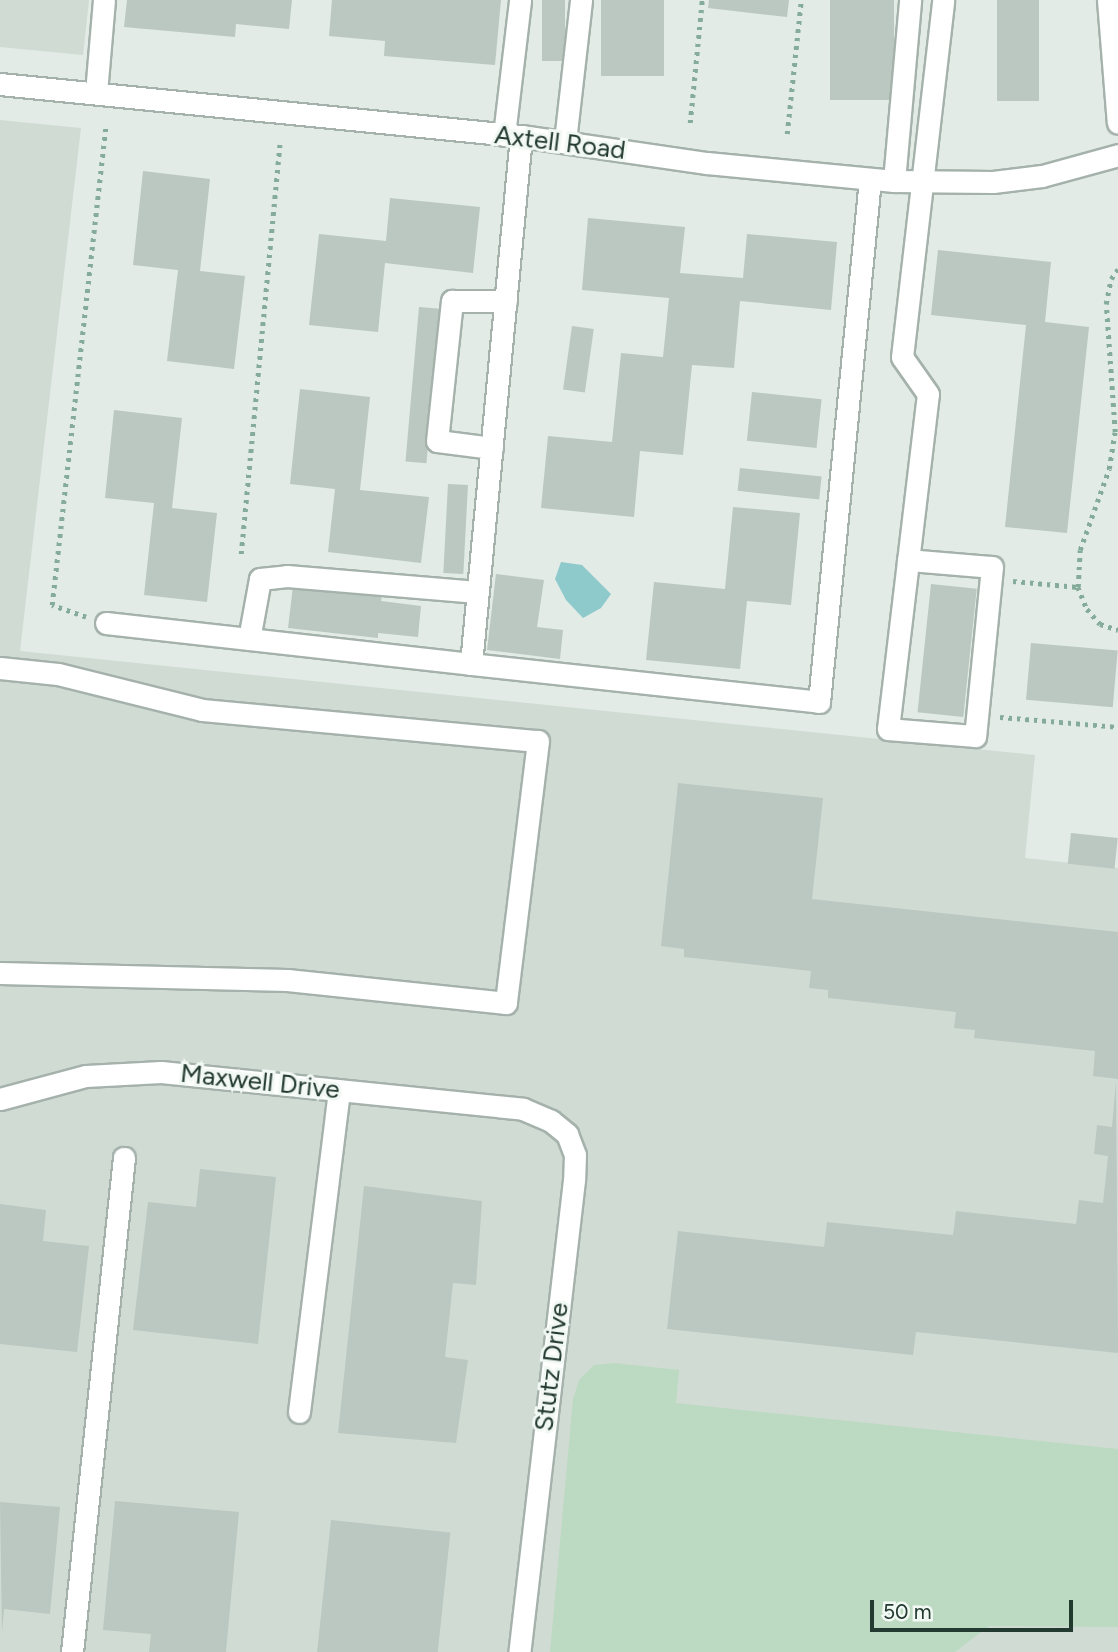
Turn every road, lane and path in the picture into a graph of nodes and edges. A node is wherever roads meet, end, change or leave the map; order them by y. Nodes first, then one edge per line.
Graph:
1 (104, 0) edge
2 (520, 0) edge
3 (581, 0) edge
4 (702, 0) edge
5 (801, 0) edge
6 (910, 0) edge
7 (943, 0) edge
8 (1108, 0) edge
9 (0, 84) edge
10 (96, 93) junction
11 (690, 123) dead end
12 (1118, 123) edge
13 (106, 127) dead end
14 (787, 134) dead end
15 (513, 136) junction
16 (565, 141) junction
17 (280, 145) dead end
18 (1118, 155) edge
19 (870, 179) junction
20 (894, 181) junction
21 (923, 183) junction
22 (1118, 269) edge
23 (506, 302) junction
24 (492, 448) junction
25 (241, 554) dead end
26 (908, 560) junction
27 (991, 579) junction
28 (1078, 587) junction
29 (477, 592) junction
30 (106, 623) joint
31 (1118, 630) edge
32 (248, 639) junction
33 (471, 664) junction
34 (0, 668) edge
35 (977, 715) junction
36 (1118, 727) edge
37 (0, 973) edge
38 (339, 1090) junction
39 (0, 1099) edge
40 (523, 1109) joint
41 (124, 1158) dead end
42 (299, 1412) dead end
43 (72, 1652) edge
44 (519, 1652) edge

1 - 10 street
2 - 15 street
3 - 16 street
4 - 11 path
5 - 14 path
6 - 20 street
7 - 21 street
8 - 12 street
9 - 10 street, Axtell Road
10 - 15 street, Axtell Road
13 - 30 path
15 - 16 street, Axtell Road
15 - 23 street
16 - 19 street, Axtell Road
17 - 25 path
18 - 21 street, Axtell Road
19 - 20 street, Axtell Road
19 - 33 street
20 - 21 street, Axtell Road
21 - 26 street
22 - 28 path
23 - 24 street
23 - 24 street
24 - 29 street
26 - 27 street
26 - 35 street
27 - 28 path
27 - 35 street
28 - 31 path
29 - 32 street
29 - 33 street
30 - 32 street
32 - 33 street
34 - 37 street
35 - 36 path
38 - 39 street, Maxwell Drive
38 - 40 street, Maxwell Drive
38 - 42 street
40 - 44 street, Stutz Drive
41 - 43 street

